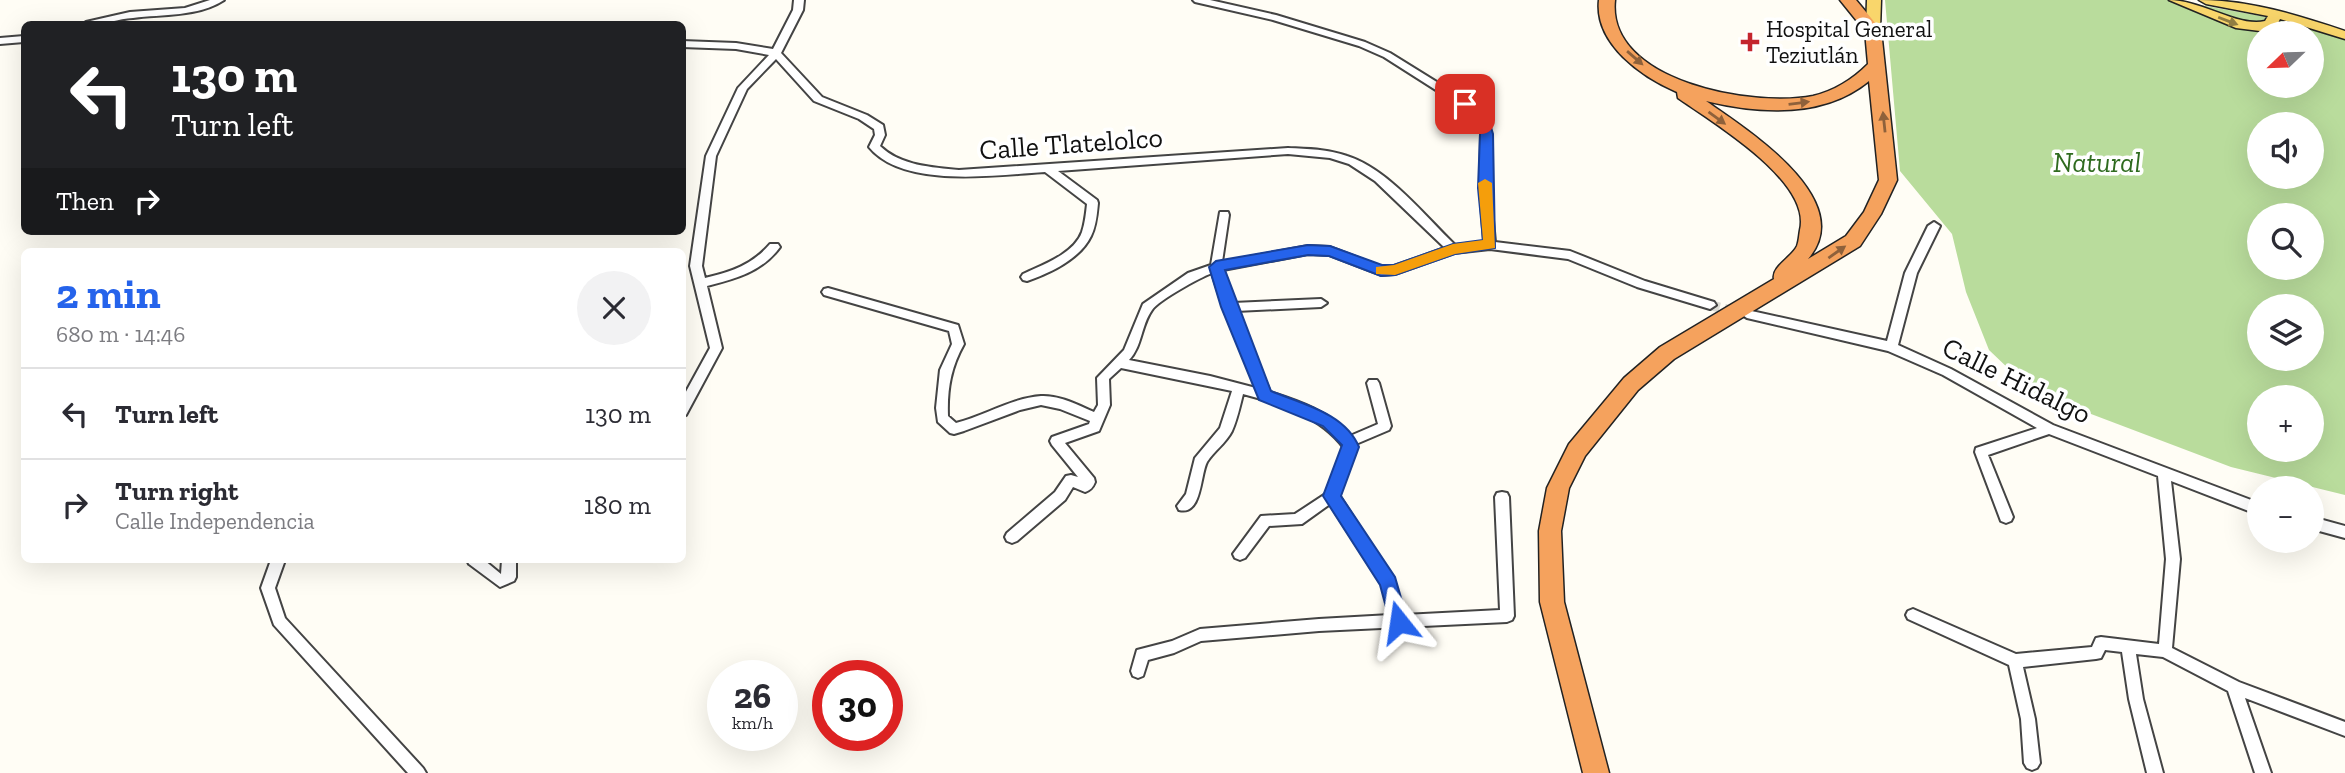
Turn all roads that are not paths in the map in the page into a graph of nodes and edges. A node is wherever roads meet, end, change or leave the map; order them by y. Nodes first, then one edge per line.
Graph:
1 (219, 0) edge
2 (799, 0) edge
3 (1198, 0) edge
4 (1607, 0) edge
5 (1848, 0) edge
6 (1874, 0) edge
7 (2176, 0) edge
8 (2206, 0) edge
9 (2264, 0) edge
10 (2276, 13) junction
11 (103, 21) edge
12 (1873, 30) junction
13 (2345, 35) edge
14 (21, 39) edge
15 (0, 41) edge
16 (686, 44) edge
17 (776, 53) junction
18 (1876, 65) junction
19 (1662, 78) junction
20 (1046, 167) junction
21 (1224, 215) dead end
22 (1934, 226) dead end
23 (1490, 245) junction
24 (774, 247) dead end
25 (1453, 249) junction
26 (1216, 267) junction
27 (1027, 277) dead end
28 (701, 283) junction
29 (828, 292) dead end
30 (1321, 303) dead end
31 (1710, 305) tunnel mouth
32 (1751, 306) junction
33 (1229, 307) junction
34 (1891, 347) junction
35 (1119, 363) junction
36 (1373, 383) dead end
37 (1239, 388) junction
38 (1265, 395) junction
39 (686, 404) edge
40 (1097, 418) junction
41 (2049, 429) junction
42 (1348, 442) junction
43 (2165, 472) junction
44 (1332, 496) junction
45 (1502, 497) dead end
46 (2247, 504) edge
47 (1184, 506) dead end
48 (2006, 517) dead end
49 (2324, 526) edge
50 (2345, 532) edge
51 (1012, 537) dead end
52 (1240, 554) dead end
53 (277, 563) edge
54 (478, 563) edge
55 (509, 563) edge
56 (1913, 615) dead end
57 (1399, 622) junction
58 (2128, 645) junction
59 (2165, 651) junction
60 (2015, 661) junction
61 (1138, 671) dead end
62 (2234, 687) junction
63 (2345, 729) edge
64 (2032, 763) dead end
65 (418, 773) edge
66 (1596, 773) edge
67 (2155, 773) edge
68 (2263, 773) edge

1 - 11 street
2 - 17 street
3 - 23 street
4 -> 19 highway
5 - 12 highway
6 - 12 main road
7 -> 10 main road
8 - 10 main road
9 - 10 main road
10 - 13 main road
12 - 18 highway
14 - 15 street
16 - 17 street
17 - 20 street, Calle Tlatelolco
17 - 28 street
19 -> 18 highway
32 -> 18 highway
19 -> 32 highway
20 - 25 street, Calle Tlatelolco
20 - 27 street
21 - 26 street
22 - 34 street
23 - 25 street
23 - 31 street
24 - 28 street
25 - 26 street
26 - 33 street
26 - 35 street
28 - 39 street
29 - 40 street
30 - 33 street
32 - 34 street, Calle Hidalgo
32 - 66 highway
33 - 38 street
34 - 41 street, Calle Hidalgo
35 - 37 street
35 - 40 street
36 - 42 street
37 - 38 street
37 - 47 street
38 - 42 street
40 - 51 street
41 - 43 street, Calle Hidalgo
41 - 48 street
42 - 44 street
43 - 46 street, Calle Hidalgo
43 - 59 street
44 - 52 street
44 - 57 street
45 - 57 street
49 - 50 street
53 - 65 street
54 - 55 street
56 - 60 street
57 - 61 street
58 - 59 street
58 - 60 street
58 - 67 street
59 - 62 street
60 - 64 street
62 - 63 street
62 - 68 street

